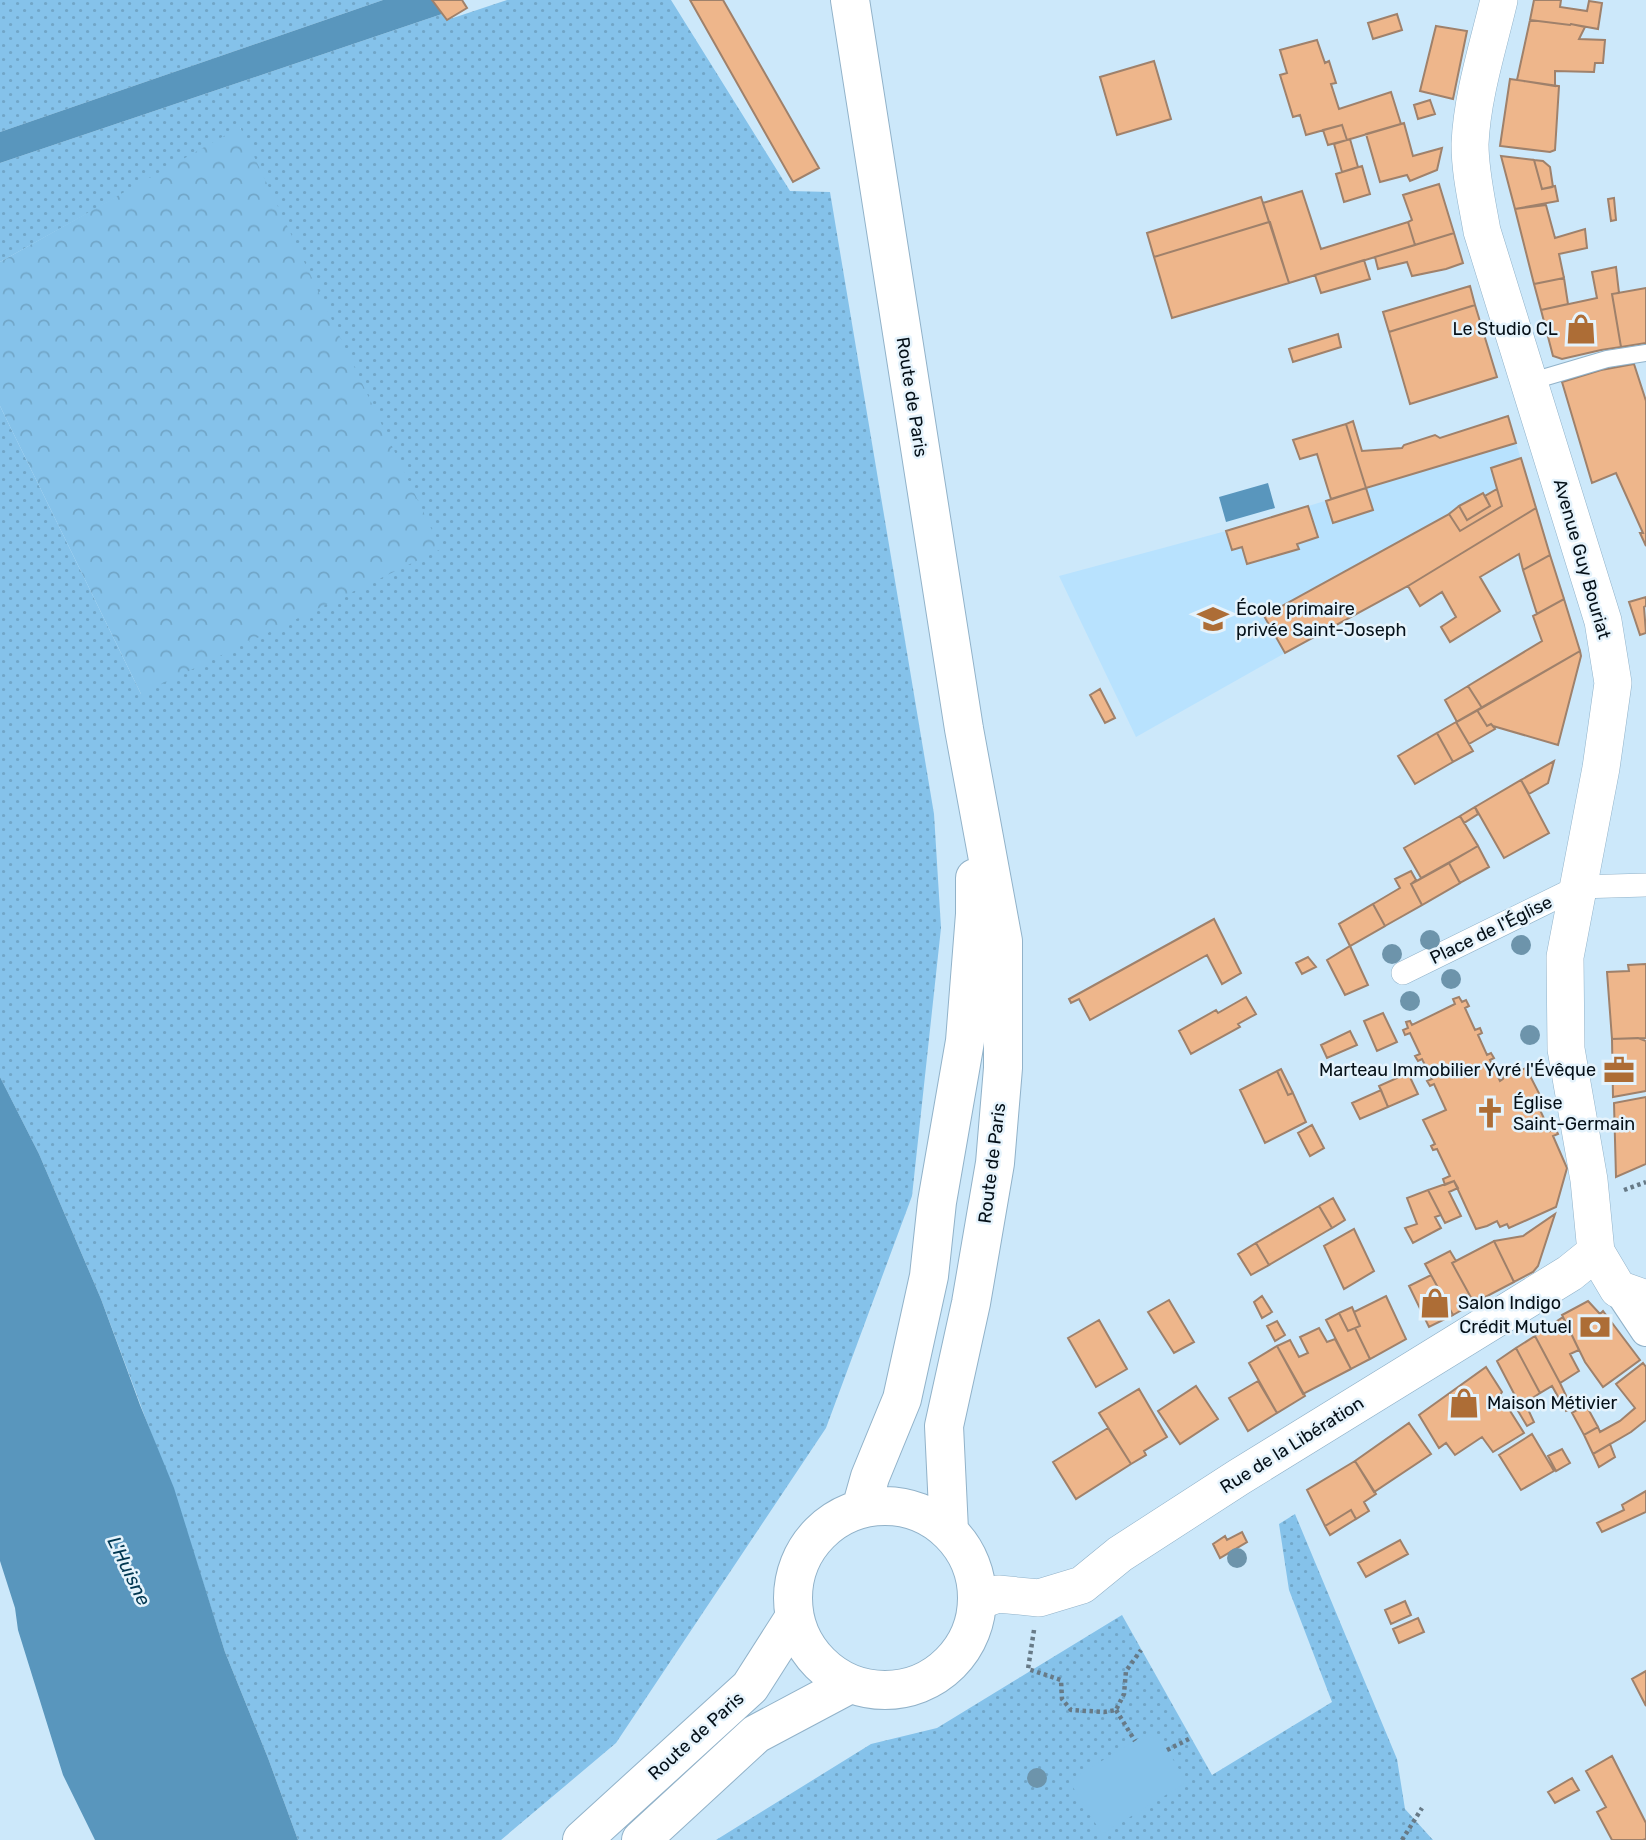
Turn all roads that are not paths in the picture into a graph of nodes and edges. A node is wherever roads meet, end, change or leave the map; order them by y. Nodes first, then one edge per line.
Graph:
1 (850, 0) edge
2 (1499, 0) edge
3 (1646, 353) edge
4 (1529, 382) junction
5 (976, 794) junction
6 (1646, 885) edge
7 (1578, 887) junction
8 (1404, 974) dead end
9 (1596, 1252) junction
10 (1632, 1294) edge
11 (1646, 1331) edge
12 (861, 1509) junction
13 (949, 1530) junction
14 (978, 1601) junction
15 (794, 1618) junction
16 (850, 1684) junction
17 (582, 1840) edge
18 (641, 1840) edge

1 - 5 main road, Route de Paris
2 - 4 street, Avenue Guy Bouriat
3 - 4 lane
4 - 7 street, Avenue Guy Bouriat
5 - 12 main road, Route de Paris
5 - 13 main road, Route de Paris
6 - 7 street
7 - 8 street, Place de l'Église
7 - 9 street, Avenue Guy Bouriat
9 - 10 street
9 - 14 street, Rue de la Libération
10 - 11 street
12 - 13 main road
12 - 15 main road
13 - 14 main road
14 - 16 main road
15 - 16 main road
15 - 17 main road, Route de Paris
16 - 18 main road

